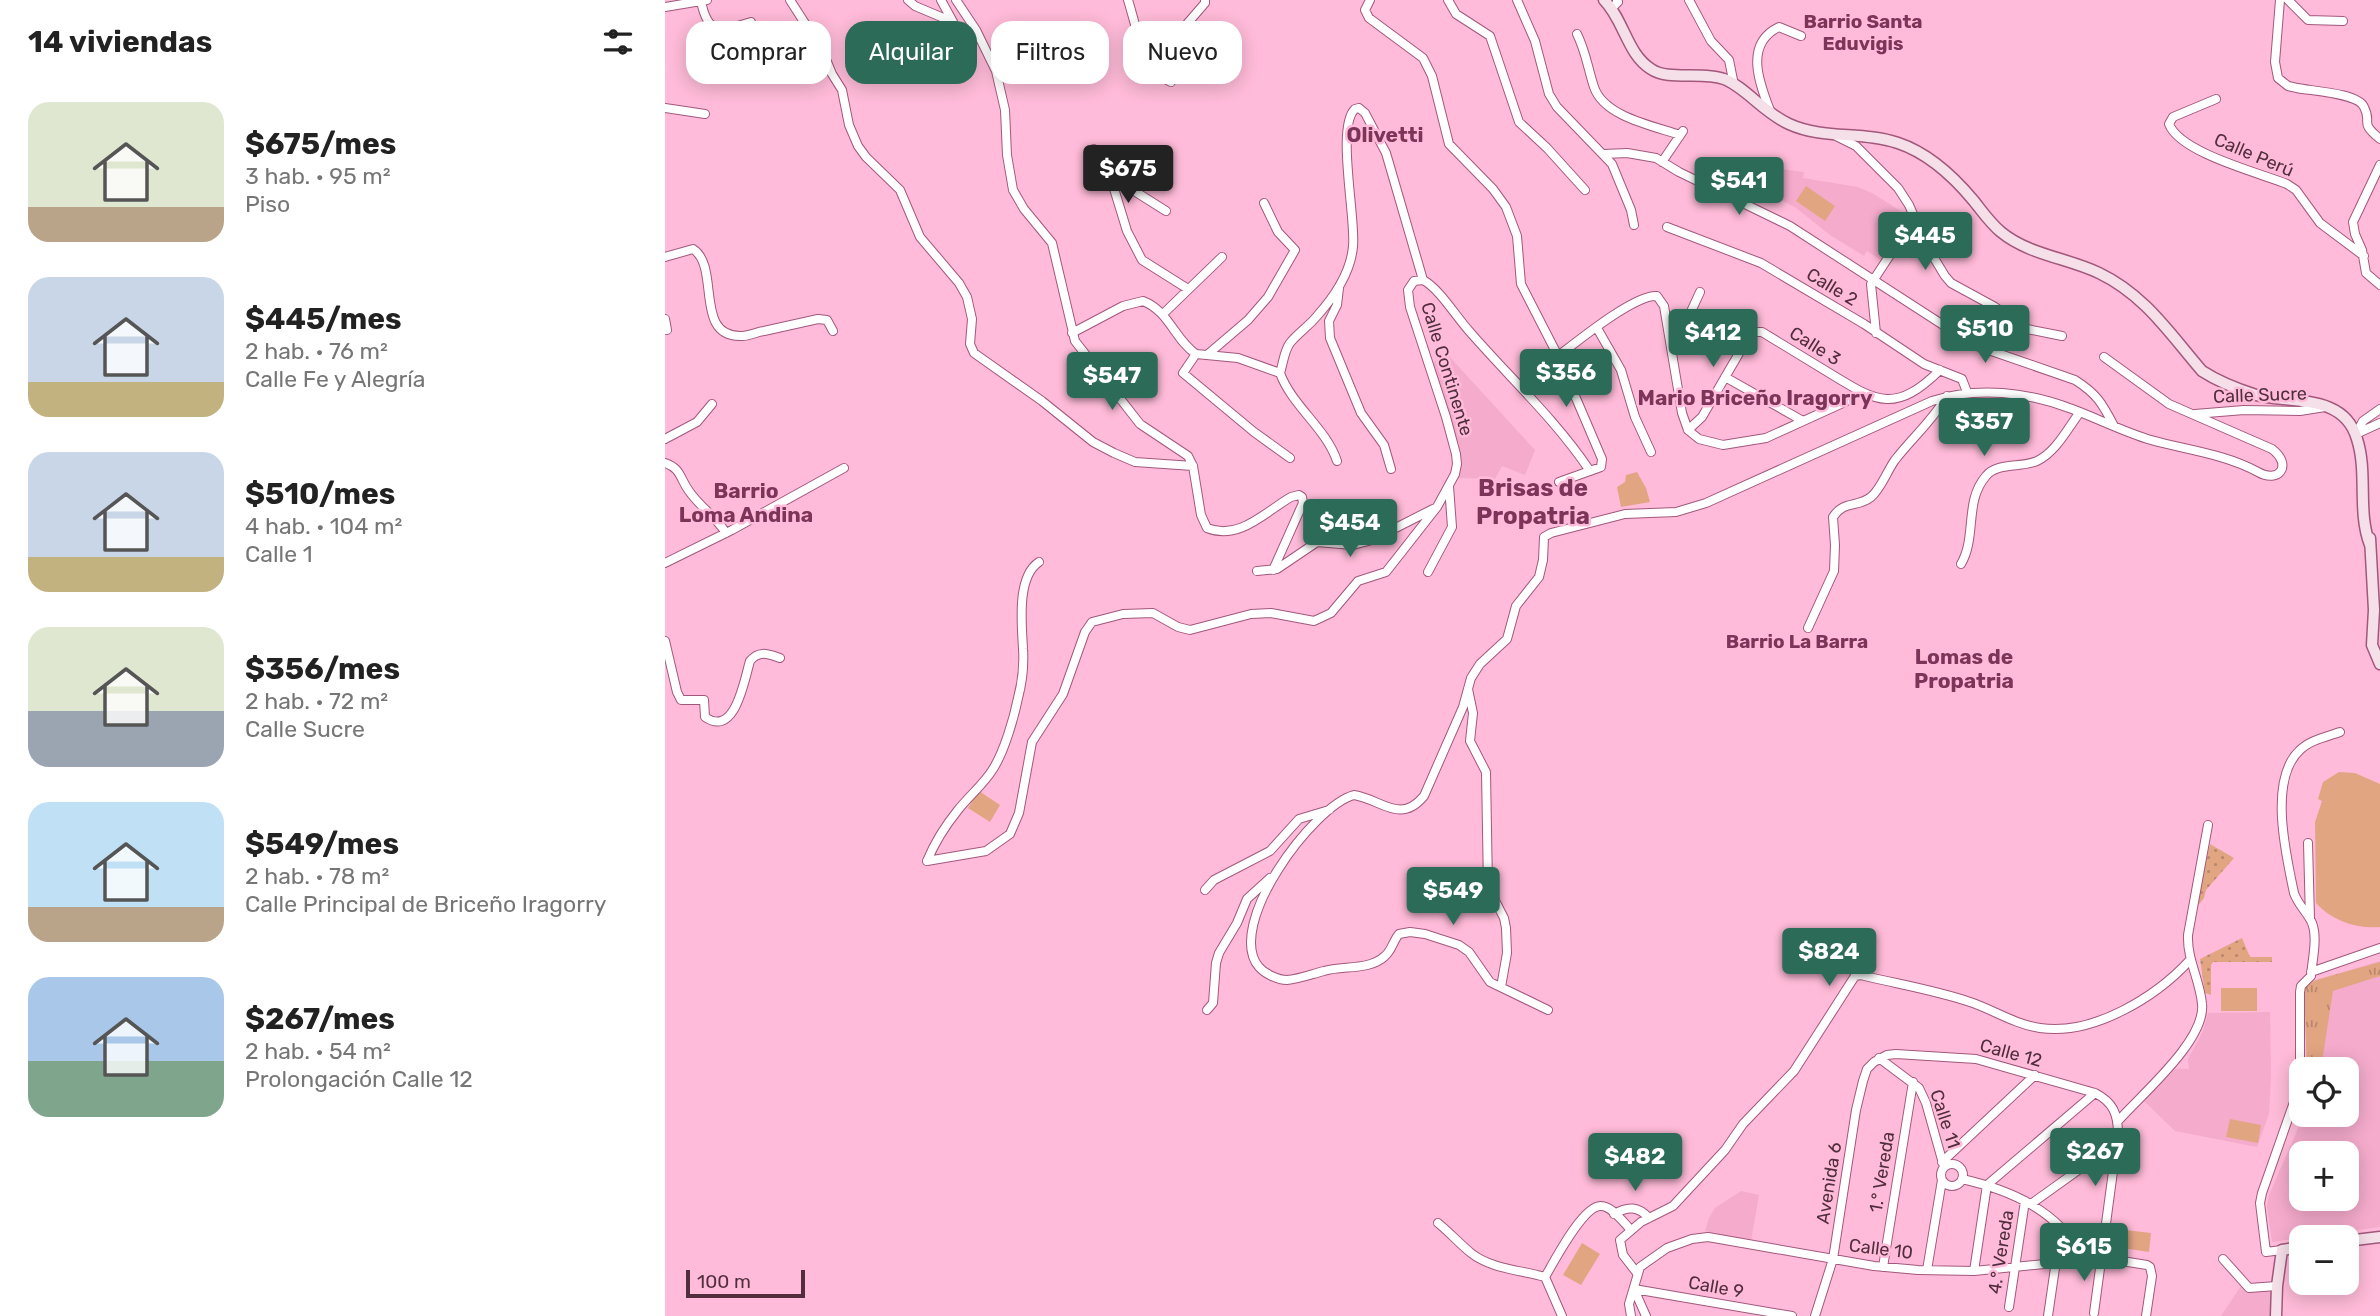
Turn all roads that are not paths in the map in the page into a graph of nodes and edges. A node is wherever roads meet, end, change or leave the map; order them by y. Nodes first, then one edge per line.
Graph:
1 (790, 0) edge
2 (908, 0) edge
3 (941, 0) edge
4 (955, 0) edge
5 (1128, 0) edge
6 (1205, 0) edge
7 (1370, 0) edge
8 (1448, 0) edge
9 (1517, 0) edge
10 (1689, 0) edge
11 (2280, 0) edge
12 (2288, 0) edge
13 (704, 1) edge
14 (678, 3) edge
15 (1611, 3) edge
16 (665, 7) edge
17 (707, 21) edge
18 (2343, 21) dead end
19 (1577, 34) dead end
20 (1801, 36) dead end
21 (1734, 85) junction
22 (2215, 99) dead end
23 (665, 107) edge
24 (705, 114) dead end
25 (1772, 115) junction
26 (1836, 136) junction
27 (2380, 138) edge
28 (1094, 149) dead end
29 (1604, 154) junction
30 (1662, 162) junction
31 (2380, 166) edge
32 (1107, 173) junction
33 (1585, 190) dead end
34 (1264, 203) dead end
35 (1166, 211) dead end
36 (1914, 218) junction
37 (1634, 225) dead end
38 (1667, 227) dead end
39 (2364, 256) junction
40 (665, 257) edge
41 (1222, 257) dead end
42 (1423, 281) junction
43 (1872, 281) junction
44 (1340, 285) junction
45 (2380, 285) edge
46 (1188, 289) junction
47 (1700, 292) dead end
48 (1163, 314) junction
49 (665, 319) edge
50 (1597, 328) junction
51 (667, 330) dead end
52 (833, 331) dead end
53 (1072, 333) junction
54 (1876, 333) junction
55 (2062, 336) dead end
56 (1196, 354) junction
57 (1672, 354) junction
58 (1207, 355) junction
59 (1558, 356) junction
60 (2104, 357) dead end
61 (1940, 370) junction
62 (1280, 373) junction
63 (1725, 377) junction
64 (1859, 392) junction
65 (1966, 393) junction
66 (1947, 396) junction
67 (712, 404) dead end
68 (2329, 406) junction
69 (2380, 409) edge
70 (2080, 412) junction
71 (2192, 414) junction
72 (1803, 421) junction
73 (2380, 423) edge
74 (2114, 426) junction
75 (1688, 430) junction
76 (2356, 434) junction
77 (665, 439) edge
78 (1651, 452) dead end
79 (1290, 457) dead end
80 (1337, 461) dead end
81 (665, 463) edge
82 (1193, 466) junction
83 (844, 468) dead end
84 (1391, 469) dead end
85 (1590, 471) junction
86 (1559, 482) dead end
87 (1449, 486) junction
88 (1437, 507) junction
89 (726, 533) junction
90 (1039, 562) dead end
91 (665, 563) edge
92 (1961, 564) dead end
93 (1273, 570) junction
94 (1257, 571) dead end
95 (1427, 572) dead end
96 (1808, 628) dead end
97 (665, 641) edge
98 (780, 658) dead end
99 (2380, 664) edge
100 (1468, 686) junction
101 (2340, 732) dead end
102 (1329, 810) junction
103 (2208, 825) dead end
104 (2308, 844) dead end
105 (1275, 875) junction
106 (1205, 890) dead end
107 (2310, 919) junction
108 (2380, 948) edge
109 (2190, 960) junction
110 (2311, 974) junction
111 (1501, 987) junction
112 (1207, 1010) dead end
113 (1548, 1010) dead end
114 (1879, 1058) junction
115 (2035, 1075) junction
116 (1913, 1082) junction
117 (2095, 1093) junction
118 (2118, 1121) junction
119 (2116, 1143) junction
120 (1943, 1164) junction
121 (1942, 1180) junction
122 (1962, 1180) junction
123 (1987, 1185) junction
124 (2028, 1203) junction
125 (1614, 1214) junction
126 (1649, 1218) junction
127 (1438, 1223) dead end
128 (1630, 1230) junction
129 (2380, 1237) edge
130 (2359, 1240) edge
131 (2289, 1249) edge
132 (2281, 1250) junction
133 (2083, 1258) junction
134 (2103, 1258) junction
135 (1833, 1259) junction
136 (2223, 1259) dead end
137 (2056, 1261) junction
138 (1883, 1266) junction
139 (2015, 1266) junction
140 (1927, 1270) junction
141 (1974, 1271) junction
142 (1637, 1273) junction
143 (1545, 1277) junction
144 (2277, 1286) junction
145 (1634, 1289) junction
146 (2009, 1307) dead end
147 (2094, 1313) dead end
148 (1562, 1316) edge
149 (1631, 1316) edge
150 (1646, 1316) edge
151 (1792, 1316) edge
152 (1815, 1316) edge
153 (2048, 1316) edge
154 (2146, 1316) edge
155 (2276, 1316) edge

1 - 82 street
2 - 3 street
4 - 53 street
5 - 6 street
7 - 59 street
8 - 33 street
9 - 29 street
10 - 21 street
11 - 27 street
12 - 18 street
13 - 14 street
13 - 17 street
14 - 16 street
15 - 21 main road
19 - 30 street
20 - 25 street
21 - 25 main road
22 - 39 street, Calle Perú
23 - 24 street
25 - 26 main road
26 - 36 street
26 - 68 main road
28 - 32 street
29 - 30 street
29 - 37 street
30 - 43 street
31 - 39 street
32 - 35 street
32 - 46 street
34 - 58 street
36 - 43 street
36 - 55 street
38 - 54 street, Calle 2
39 - 45 street
40 - 52 street
41 - 46 street
42 - 44 street
42 - 85 street, Calle Continente
42 - 87 street, Calle Continente
43 - 54 street
43 - 74 street
44 - 62 street
44 - 84 street
46 - 48 street
47 - 57 street
48 - 53 street
48 - 56 street
49 - 51 street
50 - 57 street
50 - 59 street
50 - 78 street
53 - 82 street
54 - 61 street, Calle 2
56 - 58 street
56 - 79 street
57 - 75 street
58 - 62 street
59 - 85 street
60 - 71 street
61 - 64 street
61 - 65 street, Calle 2
62 - 80 street
63 - 64 street, Calle 3
63 - 72 street
63 - 75 street
64 - 72 street
65 - 66 street
65 - 70 street
66 - 96 street
66 - 100 street
67 - 77 street
68 - 71 street, Calle Sucre
68 - 76 main road
69 - 76 street
70 - 74 street
70 - 92 street
71 - 74 street
72 - 75 street
73 - 76 street
76 - 99 main road
81 - 89 street
82 - 93 street
83 - 89 street
85 - 86 street
87 - 88 street, Calle Continente
87 - 95 street
88 - 90 street, Calle Continente
88 - 93 street
89 - 91 street
93 - 94 street
97 - 98 street
100 - 102 street
100 - 111 street
101 - 107 street
102 - 105 street
102 - 106 street
103 - 109 street
104 - 107 street
105 - 111 street
105 - 112 street
107 - 110 street
108 - 110 street
109 - 118 street
109 - 126 street
110 - 132 street
111 - 113 street
114 - 115 street, Calle 12
114 - 116 street, Calle 11
114 - 135 street, Avenida 6
115 - 117 street, Calle 12
115 - 120 street
116 - 120 street, Calle 11
116 - 138 street, 1.° Vereda
117 - 118 street
117 - 123 street
118 - 119 street
119 - 124 street, 4.° Vereda
119 - 134 street
120 - 121 street, Calle 11
120 - 122 street, Calle 11
121 - 122 street, Calle 11
121 - 140 street
122 - 123 street, Calle 11
123 - 124 street, Calle 11
123 - 141 street
124 - 133 street, Calle 11
124 - 139 street, 4.° Vereda
125 - 126 street
125 - 128 street
125 - 143 street
126 - 128 street
127 - 143 street
128 - 142 street
129 - 130 main road
131 - 132 main road
132 - 144 main road
133 - 134 street, Calle 10
133 - 137 street, Calle 10
134 - 147 street
134 - 154 street, Calle 10
135 - 138 street, Calle 10
135 - 142 street, Calle 10
135 - 152 street, Avenida 6
136 - 144 street
137 - 139 street, Calle 10
137 - 153 street
138 - 140 street, Calle 10
139 - 141 street, Calle 10
139 - 146 street, 4.° Vereda
140 - 141 street, Calle 10
142 - 145 street
143 - 148 street
144 - 155 main road
145 - 149 street
145 - 150 street
145 - 151 street, Calle 9

